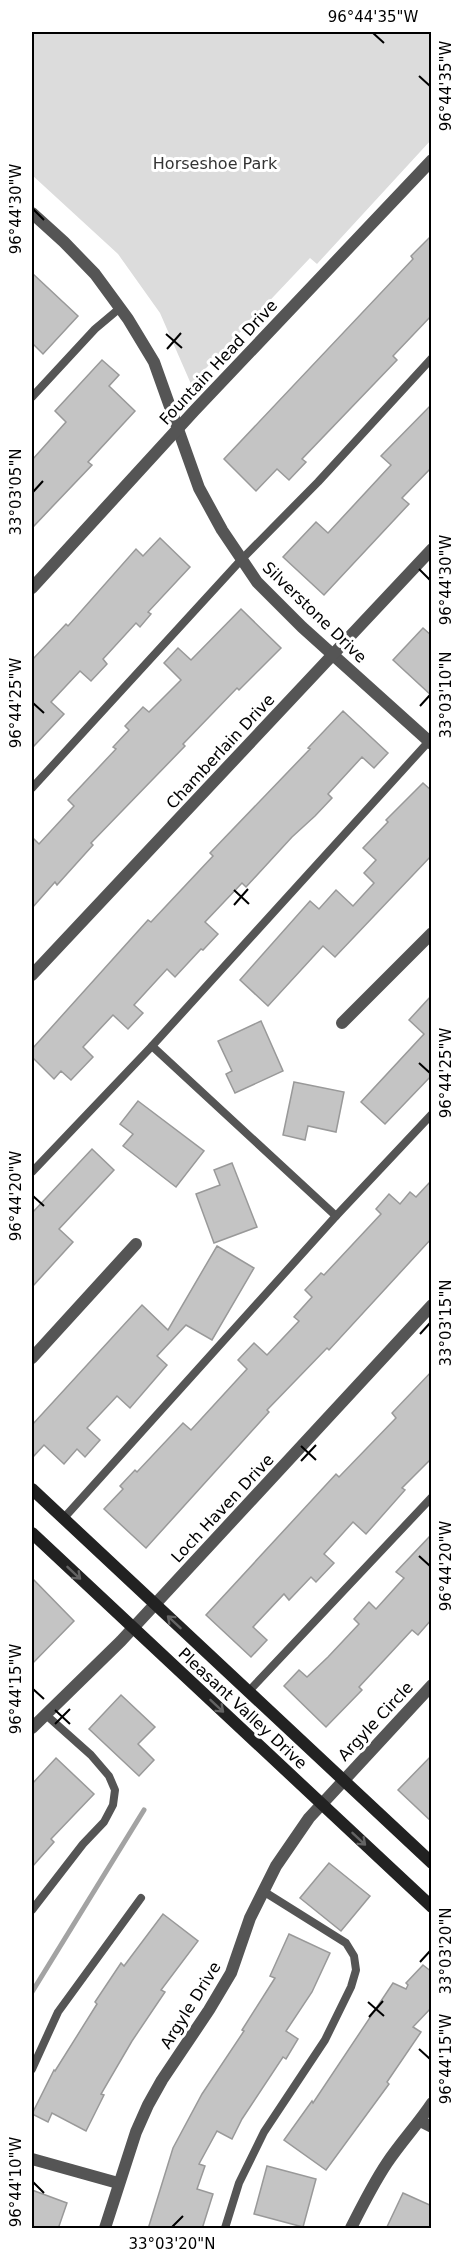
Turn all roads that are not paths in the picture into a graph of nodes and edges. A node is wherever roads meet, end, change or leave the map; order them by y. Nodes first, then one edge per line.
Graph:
1 (432, 160) edge
2 (32, 215) edge
3 (120, 308) junction
4 (432, 358) edge
5 (32, 397) edge
6 (177, 428) junction
7 (432, 549) edge
8 (241, 560) junction
9 (32, 588) edge
10 (333, 654) junction
11 (431, 742) edge
12 (32, 788) edge
13 (432, 933) edge
14 (32, 975) edge
15 (342, 1023) dead end
16 (152, 1046) junction
17 (432, 1114) edge
18 (32, 1172) edge
19 (336, 1216) junction
20 (136, 1244) dead end
21 (432, 1305) edge
22 (32, 1358) edge
23 (32, 1489) edge
24 (432, 1497) edge
25 (63, 1519) junction
26 (32, 1533) edge
27 (155, 1604) junction
28 (133, 1628) junction
29 (432, 1685) edge
30 (249, 1692) junction
31 (45, 1714) junction
32 (32, 1728) edge
33 (343, 1780) junction
34 (322, 1803) junction
35 (432, 1863) edge
36 (263, 1891) junction
37 (141, 1898) dead end
38 (432, 1907) edge
39 (32, 1910) edge
40 (32, 2069) edge
41 (432, 2103) edge
42 (426, 2124) edge
43 (32, 2159) edge
44 (118, 2183) junction
45 (105, 2229) edge
46 (225, 2229) edge
47 (351, 2229) edge

1 - 6 street, Fountain Head Drive
2 - 3 street, Silverstone Drive
3 - 5 lane
3 - 6 street, Silverstone Drive
4 - 8 lane
6 - 8 street, Silverstone Drive
6 - 9 street, Fountain Head Drive
7 - 10 street, Chamberlain Drive
8 - 10 street, Silverstone Drive
8 - 12 lane
10 - 11 street, Silverstone Drive
10 - 14 street, Chamberlain Drive
11 - 16 lane
13 - 15 street
16 - 18 lane
16 - 19 lane
17 - 19 lane
19 - 25 lane
20 - 22 street
21 - 27 street, Loch Haven Drive
23 - 25 street, Pleasant Valley Drive
24 - 30 lane
25 - 27 street, Pleasant Valley Drive
26 -> 28 street, Pleasant Valley Drive
27 - 28 street, Loch Haven Drive
30 -> 27 street, Pleasant Valley Drive
28 - 31 street, Loch Haven Drive
28 -> 34 street, Pleasant Valley Drive
29 - 33 street, Argyle Circle
30 - 33 street, Pleasant Valley Drive
31 - 32 street, Loch Haven Drive
31 - 39 lane
33 - 34 street, Argyle Drive
33 - 35 street, Pleasant Valley Drive
34 - 36 street, Argyle Drive
34 -> 38 street, Pleasant Valley Drive
36 - 44 street, Argyle Drive
36 - 46 lane
37 - 40 lane
41 - 42 street
42 - 47 street
43 - 44 street
44 - 45 street, Argyle Drive

